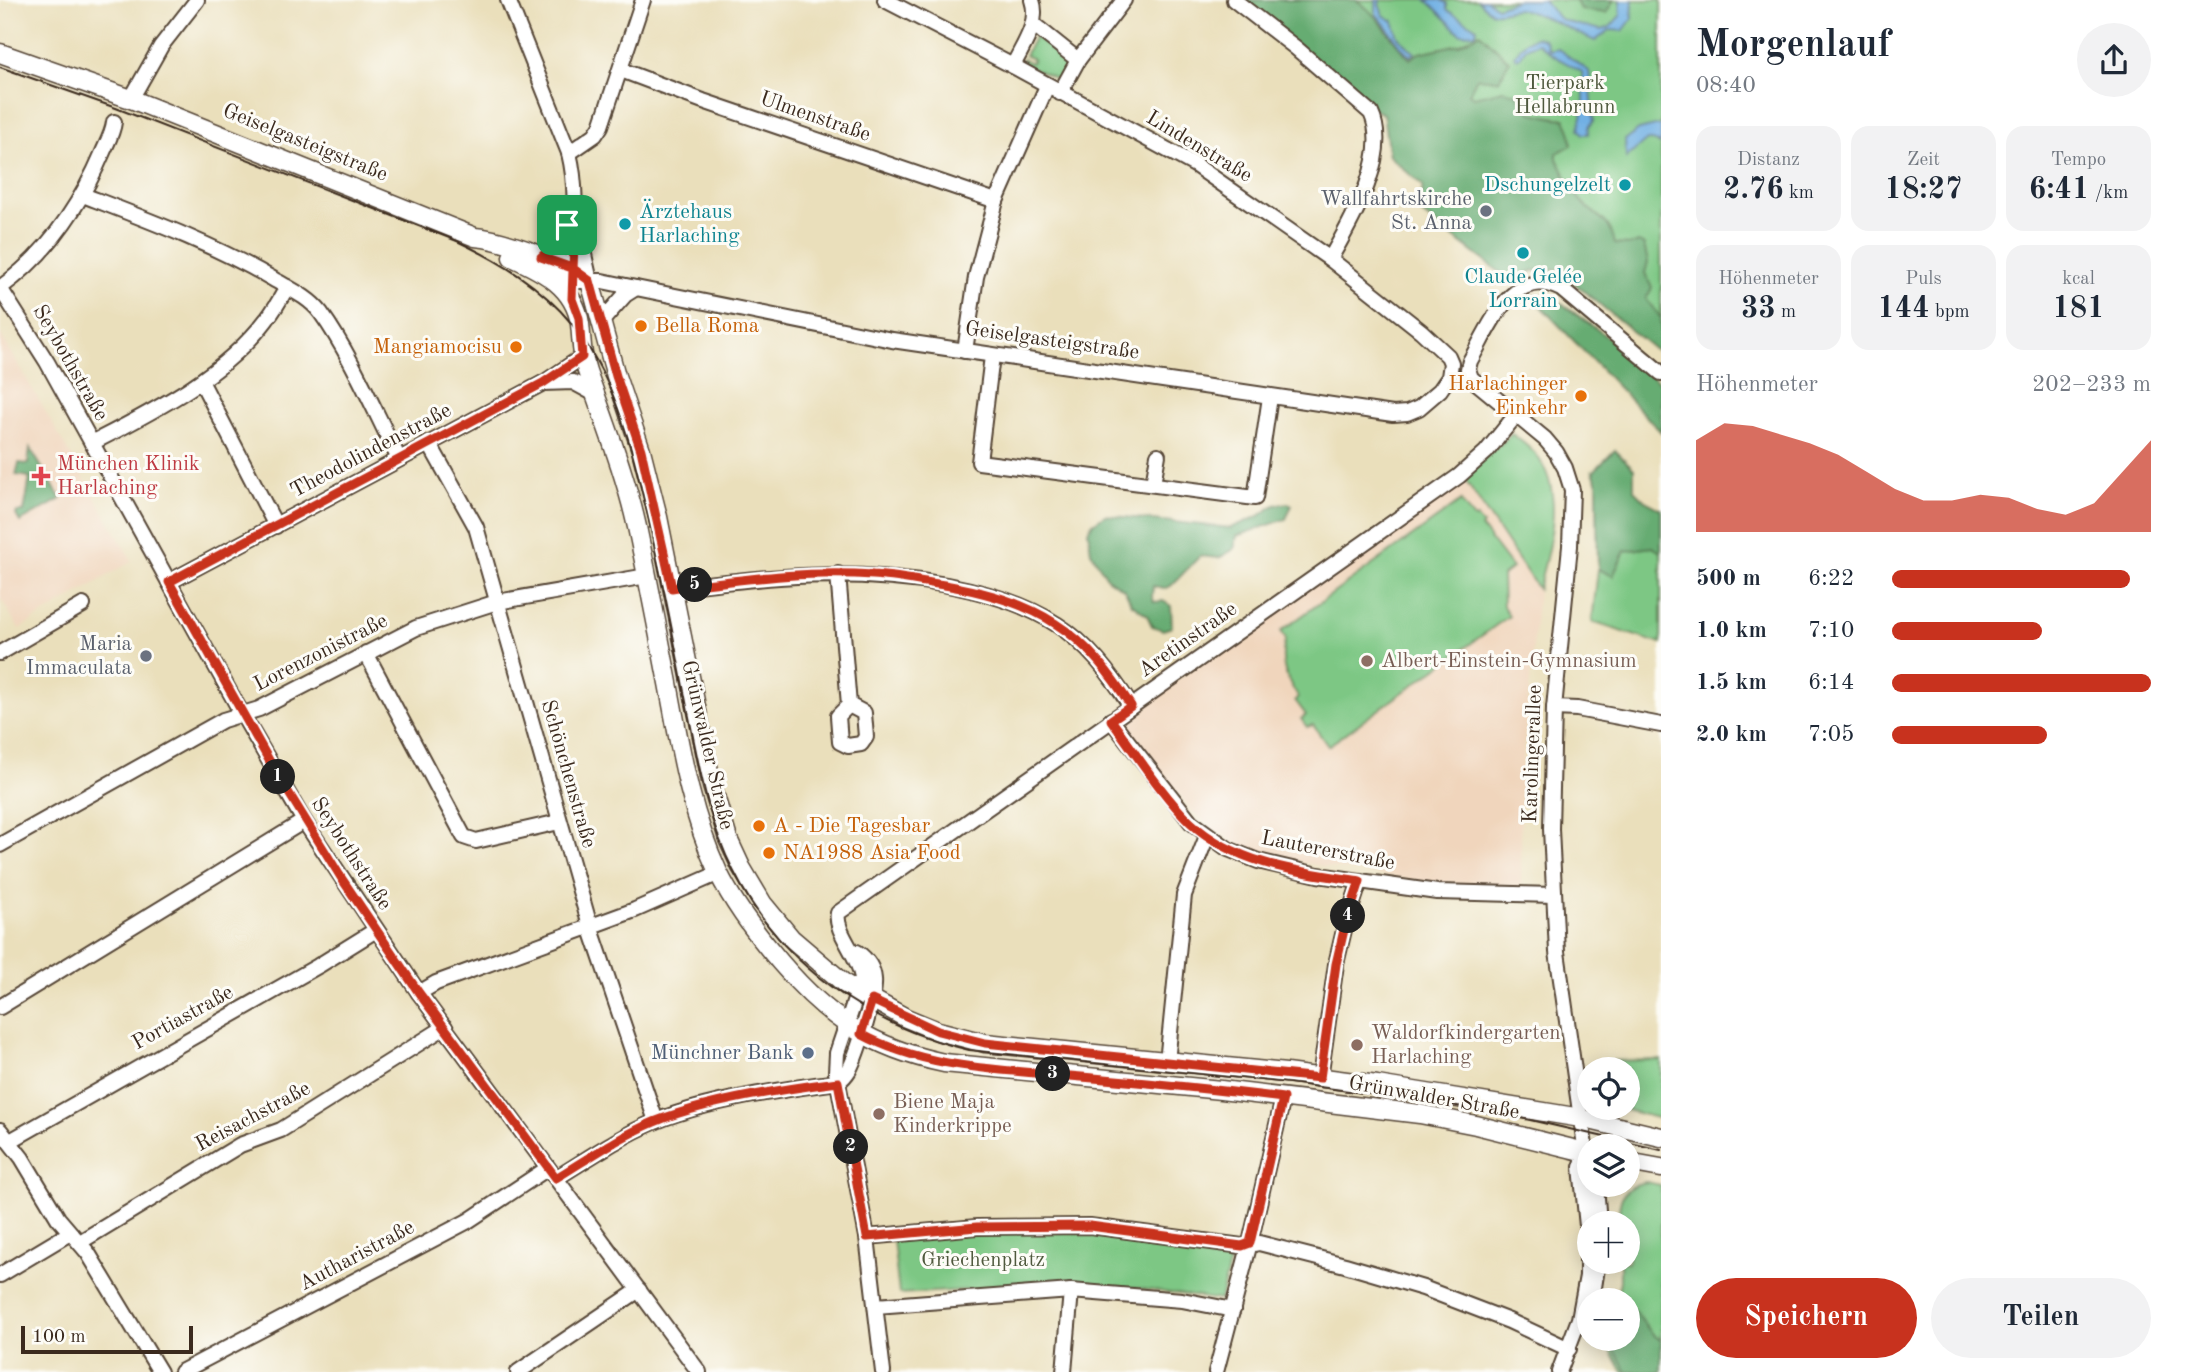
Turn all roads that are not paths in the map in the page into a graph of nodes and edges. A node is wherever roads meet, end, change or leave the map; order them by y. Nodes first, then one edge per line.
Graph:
1 (197, 0) edge
2 (508, 0) edge
3 (643, 0) edge
4 (885, 0) edge
5 (1032, 0) edge
6 (1124, 0) edge
7 (1234, 0) edge
8 (1033, 24) junction
9 (0, 53) edge
10 (1078, 60) junction
11 (1013, 66) junction
12 (621, 70) junction
13 (1054, 90) junction
14 (131, 99) junction
15 (114, 122) dead end
16 (569, 153) junction
17 (83, 195) junction
18 (996, 201) junction
19 (575, 213) junction
20 (475, 237) junction
21 (541, 257) junction
22 (1330, 259) junction
23 (577, 282) junction
24 (287, 287) junction
25 (0, 288) edge
26 (636, 288) junction
27 (602, 321) junction
28 (965, 351) junction
29 (992, 356) junction
30 (582, 357) junction
31 (612, 358) junction
32 (1661, 373) edge
33 (1449, 377) joint
34 (201, 381) junction
35 (543, 383) junction
36 (597, 395) junction
37 (1270, 397) junction
38 (1516, 415) junction
39 (92, 443) junction
40 (429, 443) junction
41 (1158, 454) dead end
42 (399, 458) junction
43 (1153, 484) junction
44 (276, 526) junction
45 (838, 573) junction
46 (647, 576) junction
47 (169, 582) junction
48 (672, 588) junction
49 (497, 602) junction
50 (83, 605) dead end
51 (0, 653) edge
52 (366, 653) junction
53 (849, 705) dead end
54 (1131, 706) junction
55 (1554, 708) junction
56 (242, 714) junction
57 (1111, 720) junction
58 (1661, 725) edge
59 (304, 821) junction
60 (559, 821) junction
61 (1207, 835) junction
62 (0, 845) edge
63 (719, 873) junction
64 (1360, 881) junction
65 (1554, 895) junction
66 (590, 926) junction
67 (376, 930) junction
68 (419, 993) junction
69 (864, 996) junction
70 (0, 1007) edge
71 (445, 1027) junction
72 (854, 1029) junction
73 (1167, 1062) junction
74 (1320, 1078) junction
75 (838, 1082) junction
76 (1577, 1090) edge
77 (1283, 1098) junction
78 (1577, 1117) edge
79 (1589, 1120) edge
80 (656, 1121) junction
81 (5, 1136) edge
82 (1661, 1137) edge
83 (1577, 1152) edge
84 (1640, 1164) edge
85 (1661, 1168) edge
86 (552, 1173) junction
87 (1584, 1197) edge
88 (75, 1237) junction
89 (867, 1237) junction
90 (1250, 1243) junction
91 (0, 1275) edge
92 (639, 1290) junction
93 (1071, 1291) junction
94 (876, 1306) junction
95 (1233, 1310) junction
96 (1577, 1340) edge
97 (1573, 1350) junction
98 (160, 1372) edge
99 (181, 1372) edge
100 (518, 1372) edge
101 (699, 1372) edge
102 (883, 1372) edge
103 (1064, 1372) edge
104 (1216, 1372) edge
105 (1559, 1372) edge
106 (1569, 1372) edge

1 - 14 street
2 - 16 street
3 - 12 street
4 - 11 street, Lindenstraße
5 - 8 street
6 - 10 street
7 - 22 street
8 - 10 street
8 - 11 street
9 - 14 main road, Geiselgasteigstraße
10 - 13 street
11 - 13 street, Lindenstraße
12 - 16 street
12 - 18 street, Ulmenstraße
13 - 18 street
13 - 22 street, Lindenstraße
14 - 20 main road, Geiselgasteigstraße
15 - 17 street
16 - 19 street
17 - 24 street
17 - 25 street
18 - 28 street
19 - 21 street
19 - 23 street
19 - 23 street
20 - 21 main road, Geiselgasteigstraße
20 - 23 main road, Grünwalder Straße
21 - 23 main road, Geiselgasteigstraße
22 - 33 street, Lindenstraße
23 - 26 street, Geiselgasteigstraße
23 - 27 main road, Grünwalder Straße
23 - 30 main road, Grünwalder Straße
24 - 34 street
24 - 42 street
25 - 39 street, Seybothstraße
26 - 27 street
26 - 28 street, Geiselgasteigstraße
27 - 31 main road, Grünwalder Straße
28 - 29 street, Geiselgasteigstraße
29 - 37 street, Geiselgasteigstraße
29 - 43 street
30 - 31 main road
30 - 35 street, Theodolindenstraße
30 - 36 main road, Grünwalder Straße
31 - 48 main road, Grünwalder Straße
32 - 38 street, Karolingerallee
33 - 37 street, Geiselgasteigstraße
34 - 39 street
34 - 44 street
35 - 36 street
35 - 40 street, Theodolindenstraße
36 - 46 main road, Grünwalder Straße
37 - 43 street
38 - 54 street, Aretinstraße
38 - 55 street, Karolingerallee
39 - 47 street, Seybothstraße
40 - 42 street, Theodolindenstraße
40 - 49 street, Schönchenstraße
41 - 43 street
42 - 44 street, Theodolindenstraße
44 - 47 street, Theodolindenstraße
45 - 48 street
45 - 53 street
45 - 54 street
46 - 49 street, Lorenzonistraße
46 - 63 main road, Grünwalder Straße
47 - 56 street, Seybothstraße
48 - 69 main road, Grünwalder Straße
49 - 52 street, Lorenzonistraße
49 - 60 street, Schönchenstraße
50 - 51 street
52 - 56 street, Lorenzonistraße
52 - 60 street
54 - 57 street, Aretinstraße
55 - 58 street
55 - 65 street, Karolingerallee
56 - 59 street, Seybothstraße
56 - 62 street, Lorenzonistraße
57 - 61 street, Lautererstraße
57 - 69 street, Aretinstraße
59 - 67 street, Seybothstraße
59 - 70 street
60 - 66 street, Schönchenstraße
61 - 64 street, Lautererstraße
61 - 73 street
63 - 66 street
63 - 72 main road, Grünwalder Straße
64 - 65 street, Lautererstraße
64 - 74 street
65 - 76 street, Karolingerallee
66 - 68 street
66 - 80 street, Schönchenstraße
67 - 68 street, Seybothstraße
67 - 81 street, Portiastraße
68 - 71 street, Seybothstraße
69 - 72 street, Aretinstraße
69 - 73 main road, Grünwalder Straße
71 - 86 street, Seybothstraße
71 - 88 street, Reisachstraße
72 - 75 street, Aretinstraße
72 - 77 main road, Grünwalder Straße
73 - 74 main road, Grünwalder Straße
74 - 78 main road, Grünwalder Straße
75 - 80 street, Autharistraße
75 - 89 street
77 - 83 main road, Grünwalder Straße
77 - 90 street
79 - 82 main road, Grünwalder Straße
80 - 86 street, Autharistraße
81 - 88 street
84 - 85 main road
86 - 92 street, Seybothstraße
86 - 99 street, Autharistraße
87 - 97 street, Karolingerallee
88 - 91 street, Reisachstraße
88 - 98 street
89 - 90 street
89 - 94 street
90 - 95 street
90 - 97 street
92 - 100 street
92 - 101 street, Seybothstraße
93 - 94 street
93 - 95 street
93 - 103 street
94 - 102 street
95 - 104 street
96 - 97 street
97 - 105 street
97 - 106 street

